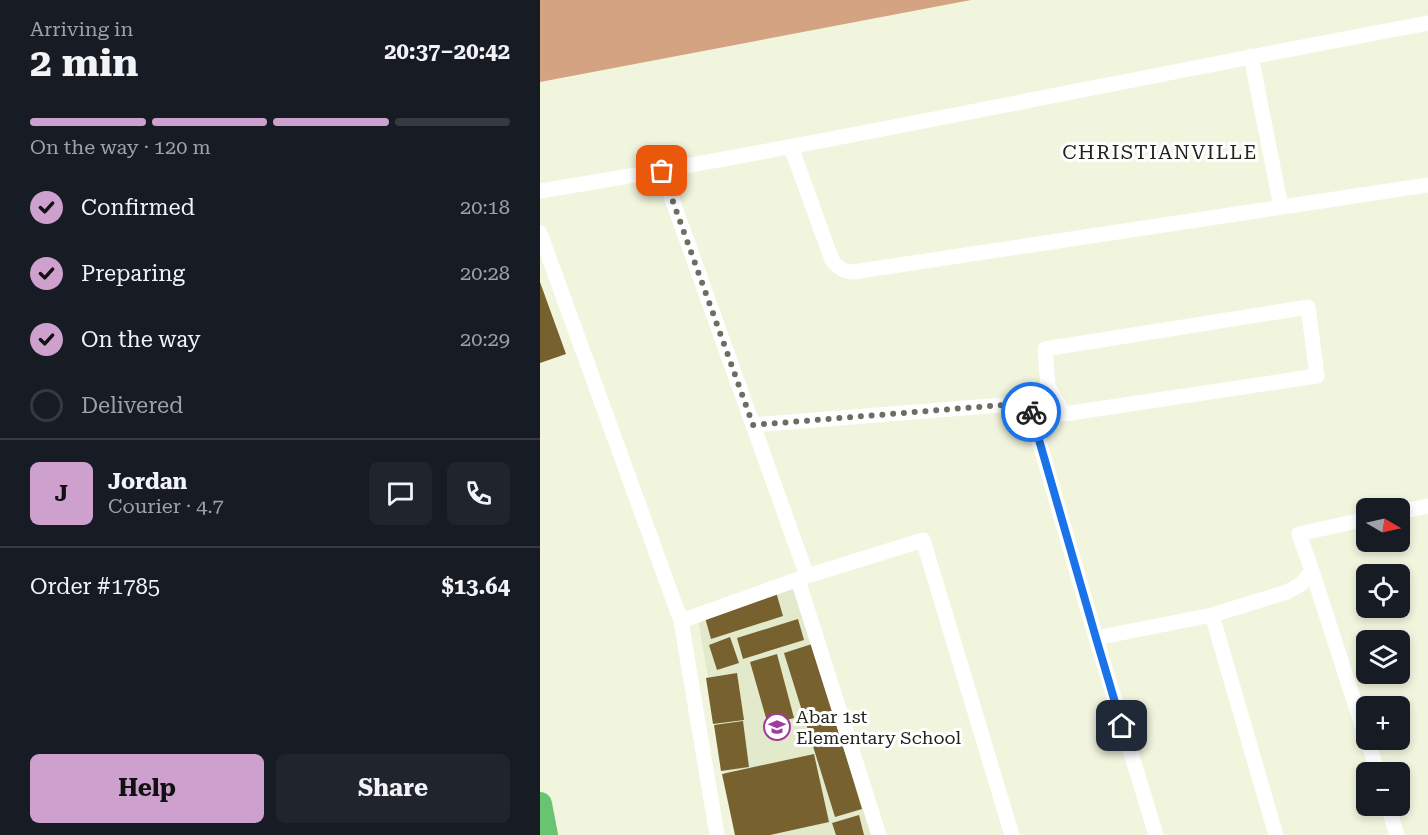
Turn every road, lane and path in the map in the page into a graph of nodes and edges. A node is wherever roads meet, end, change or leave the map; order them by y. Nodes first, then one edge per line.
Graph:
1 (1428, 22) edge
2 (1251, 56) junction
3 (791, 147) junction
4 (662, 171) junction
5 (1428, 185) edge
6 (540, 191) edge
7 (1281, 207) junction
8 (540, 233) edge
9 (1048, 386) junction
10 (1028, 403) junction
11 (753, 425) junction
12 (1428, 506) edge
13 (1410, 510) edge
14 (1356, 521) edge
15 (1312, 571) junction
16 (802, 578) junction
17 (1212, 615) junction
18 (681, 621) junction
19 (1096, 638) junction
20 (1356, 705) edge
21 (540, 804) edge
22 (1391, 816) edge
23 (546, 835) edge
24 (717, 835) edge
25 (879, 835) edge
26 (1012, 835) edge
27 (1156, 835) edge
28 (1276, 835) edge
29 (1398, 835) edge

1 - 2 street
2 - 3 street
2 - 7 street
3 - 4 street
3 - 7 street
4 - 6 street
4 - 11 street
5 - 7 street
8 - 18 street
9 - 9 street
9 - 10 street
10 - 11 street
10 - 19 street
11 - 16 street
12 - 13 street
14 - 15 street
15 - 17 street
15 - 20 street
16 - 18 street
16 - 25 street
16 - 26 street
17 - 19 street
17 - 28 street
18 - 24 street
19 - 27 street
21 - 23 highway
22 - 29 street

